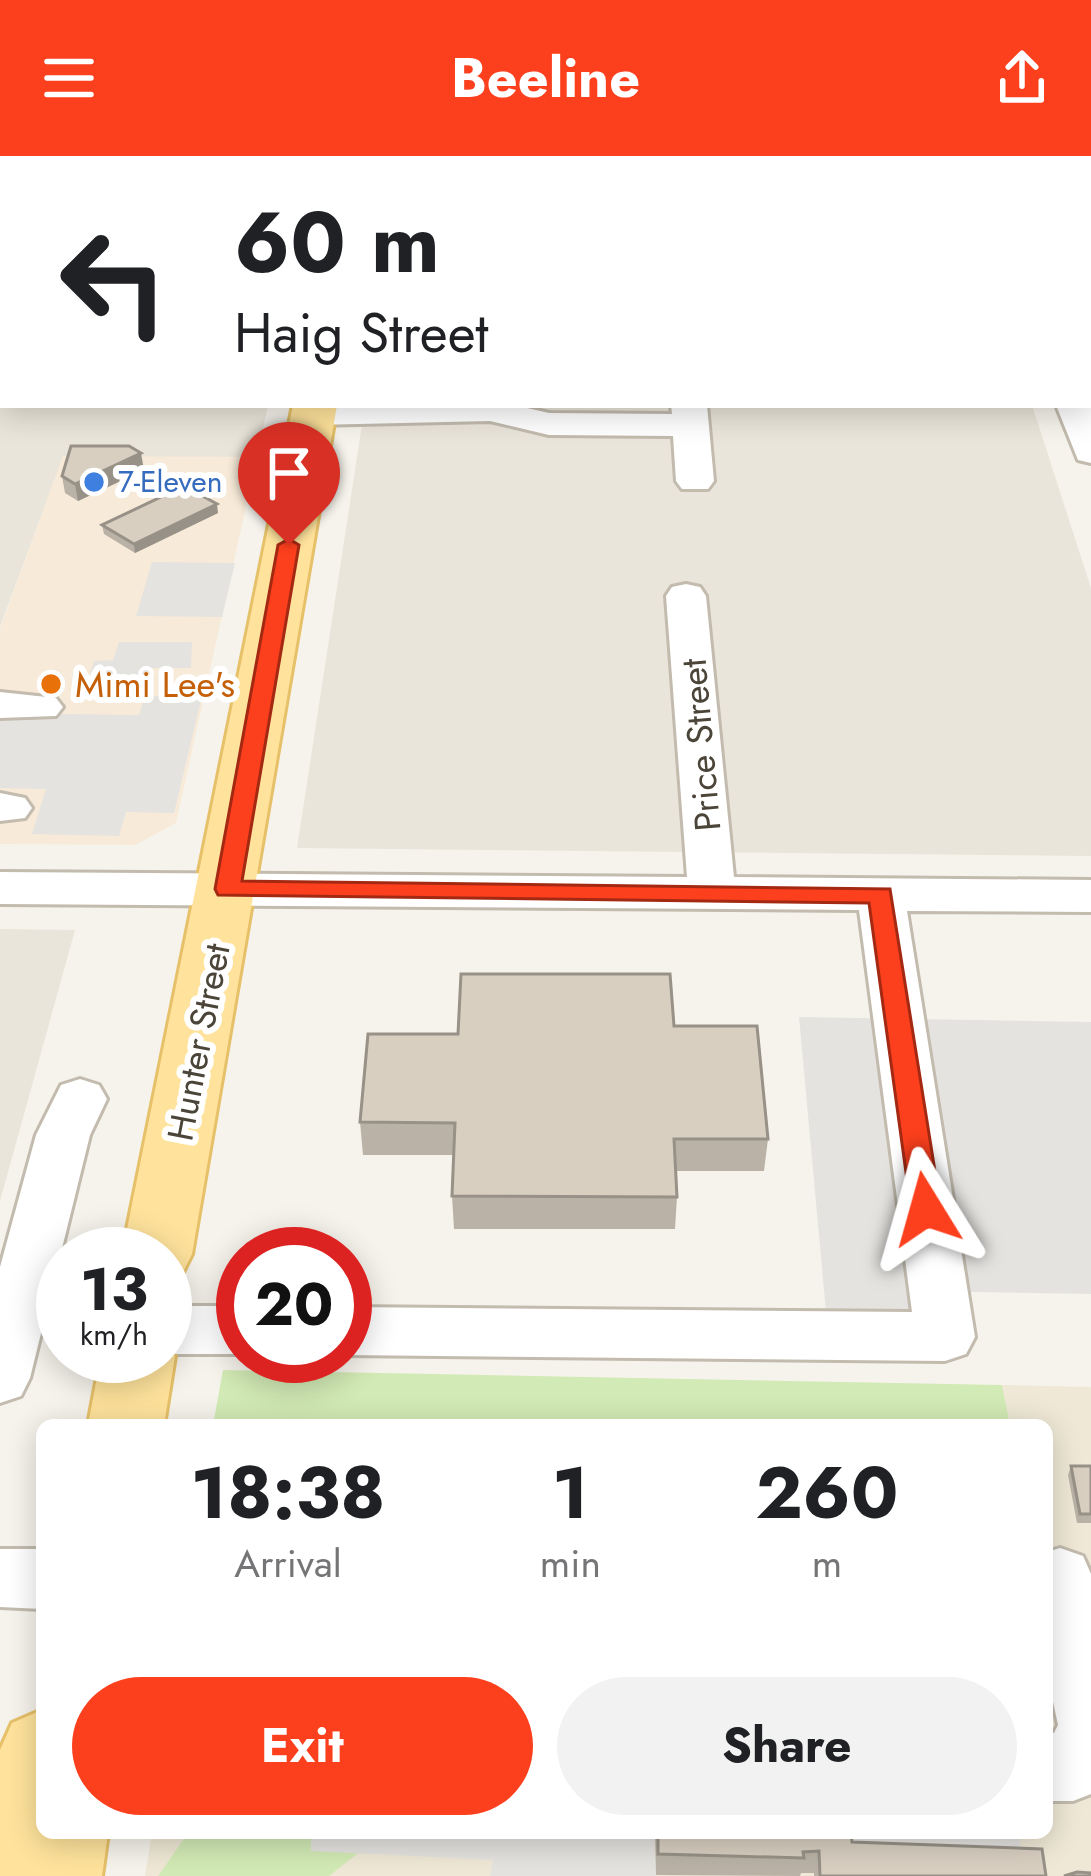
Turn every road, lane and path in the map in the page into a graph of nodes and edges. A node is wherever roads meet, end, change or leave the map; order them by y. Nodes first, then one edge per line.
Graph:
1 (1075, 408) edge
2 (314, 410) edge
3 (690, 415) edge
4 (1091, 452) edge
5 (695, 481) dead end
6 (686, 596) dead end
7 (0, 888) edge
8 (227, 889) junction
9 (712, 894) junction
10 (881, 895) junction
11 (1091, 896) edge
12 (80, 1099) dead end
13 (162, 1227) edge
14 (372, 1331) edge
15 (0, 1378) edge
16 (133, 1383) edge
17 (127, 1419) edge
18 (1060, 1577) dead end
19 (0, 1578) edge
20 (36, 1579) edge
21 (1091, 1722) edge
22 (1091, 1733) edge
23 (1053, 1767) edge
24 (36, 1771) edge
25 (63, 1839) edge
26 (2, 1876) edge
27 (58, 1876) edge

1 - 4 street
2 - 3 street
2 - 8 main road, Hunter Street
3 - 5 street
6 - 9 street, Price Street
7 - 8 street
8 - 9 street
8 - 13 main road, Hunter Street
9 - 10 street
10 - 11 street
10 - 14 street
12 - 15 street
16 - 17 main road
18 - 21 street
19 - 20 street
22 - 23 street
24 - 26 main road
25 - 27 main road

